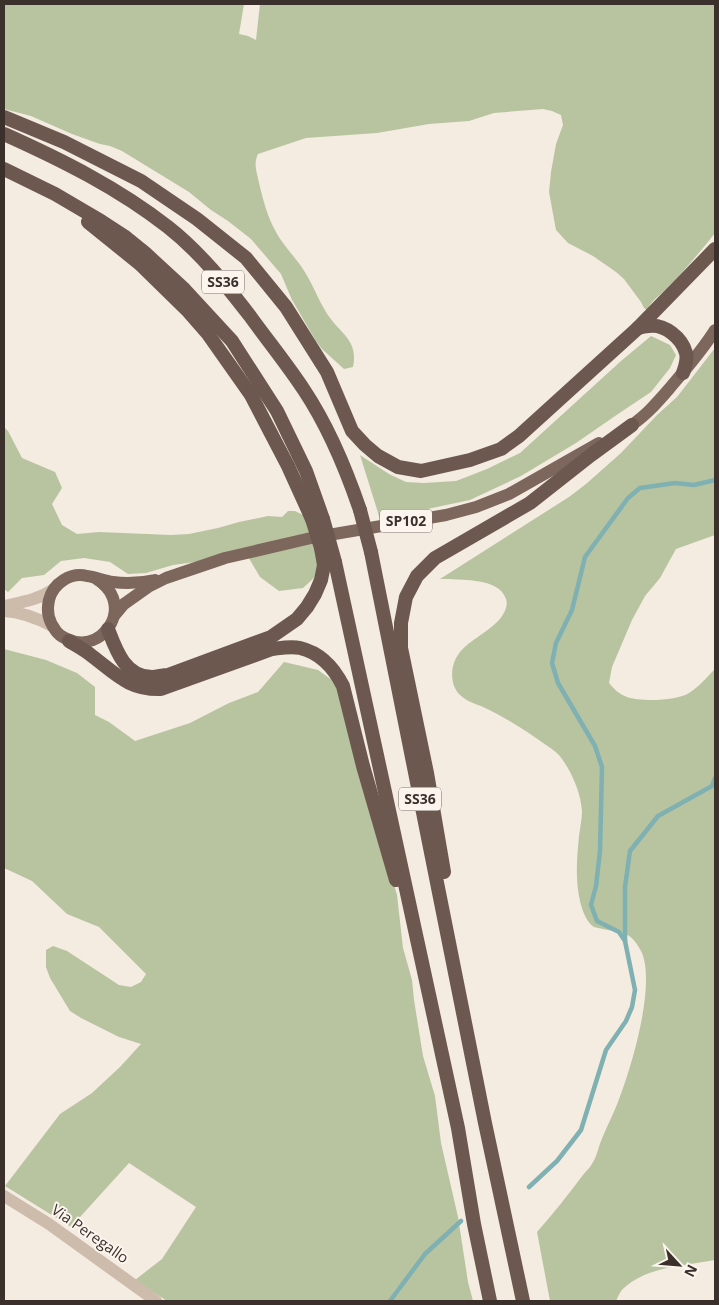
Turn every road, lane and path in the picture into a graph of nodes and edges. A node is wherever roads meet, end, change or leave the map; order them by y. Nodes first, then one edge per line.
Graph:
1 (4, 117) edge
2 (4, 134) edge
3 (4, 169) edge
4 (715, 250) edge
5 (638, 328) junction
6 (715, 330) edge
7 (683, 373) junction
8 (632, 425) junction
9 (318, 519) junction
10 (95, 578) junction
11 (166, 578) junction
12 (54, 589) junction
13 (4, 606) edge
14 (4, 611) edge
15 (114, 616) junction
16 (52, 626) junction
17 (108, 629) junction
18 (69, 640) junction
19 (418, 941) junction
20 (470, 1046) junction
21 (4, 1196) edge
22 (156, 1301) edge
23 (490, 1301) edge
24 (523, 1301) edge

1 - 5 highway
2 - 20 highway, SS36, bridge
3 - 9 highway, SS36
4 - 5 highway
5 - 7 highway
6 - 7 main road, SP102
7 - 8 main road, SP102
8 - 11 main road, SP102
8 - 20 highway
9 - 17 highway, bridge
9 - 19 highway, SS36, bridge
10 - 11 main road, SP102
10 - 12 main road
10 - 15 main road
11 - 15 main road, SP102
12 - 13 street
12 - 16 main road
14 - 16 street
15 - 17 main road
16 - 18 main road
17 - 18 main road
18 - 19 highway
19 - 23 highway, SS36
20 - 24 highway, SS36
21 - 22 street, Via Peregallo

